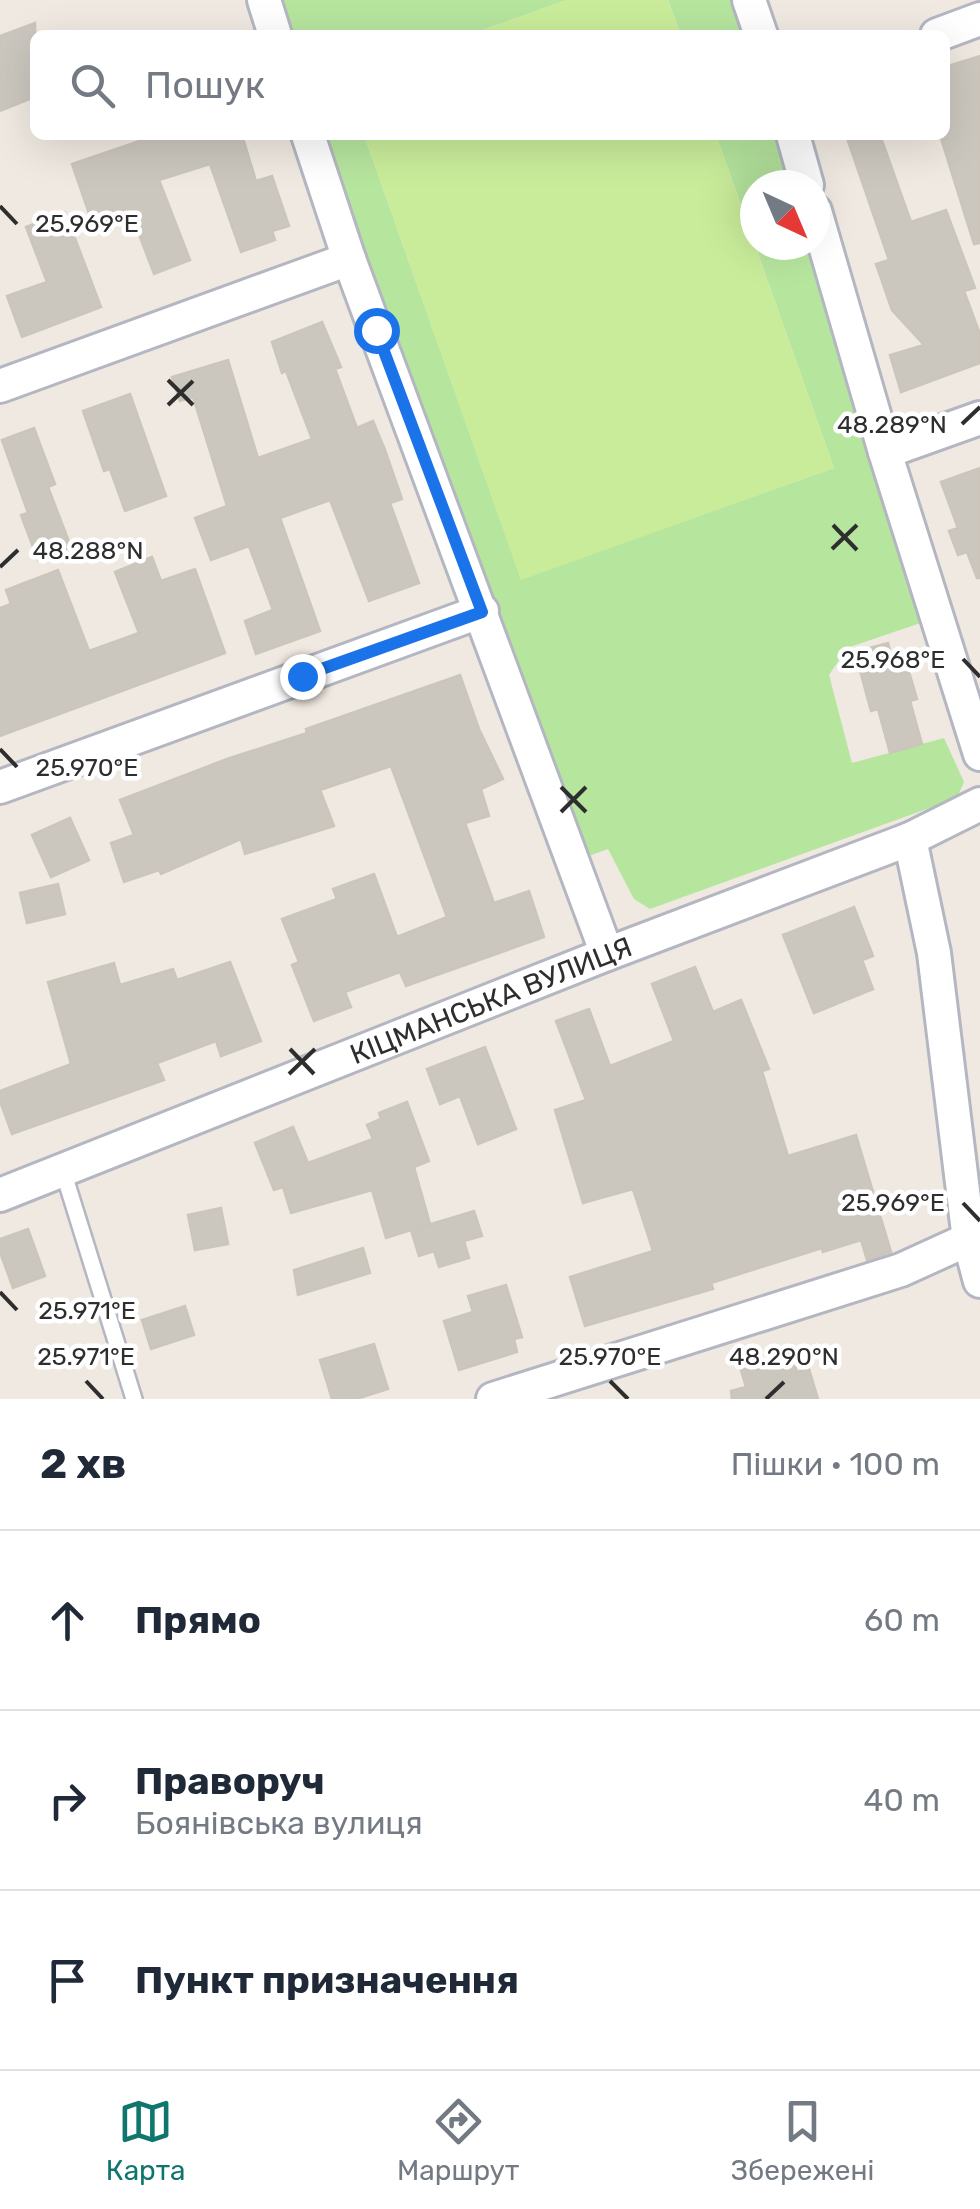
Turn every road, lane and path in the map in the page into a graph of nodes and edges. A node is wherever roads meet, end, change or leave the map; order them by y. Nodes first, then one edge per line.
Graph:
1 (264, 0) edge
2 (749, 0) edge
3 (980, 18) edge
4 (273, 30) edge
5 (759, 30) edge
6 (950, 30) edge
7 (310, 140) edge
8 (794, 140) edge
9 (804, 170) edge
10 (349, 259) junction
11 (829, 260) edge
12 (0, 386) edge
13 (980, 418) edge
14 (885, 452) junction
15 (482, 612) junction
16 (980, 754) edge
17 (0, 787) edge
18 (980, 804) edge
19 (910, 839) junction
20 (607, 954) junction
21 (63, 1171) junction
22 (0, 1195) edge
23 (974, 1237) edge
24 (980, 1280) edge
25 (134, 1399) edge
26 (493, 1399) edge

1 - 4 street
2 - 5 street
3 - 6 street
7 - 10 street
8 - 9 street
10 - 12 street
10 - 15 street
11 - 14 street
13 - 14 street
14 - 16 street
15 - 17 street
15 - 20 street
18 - 19 street, КІЦМАНСЬКА ВУЛИЦЯ
19 - 20 street, КІЦМАНСЬКА ВУЛИЦЯ
19 - 23 street
20 - 21 street, КІЦМАНСЬКА ВУЛИЦЯ
21 - 22 street, КІЦМАНСЬКА ВУЛИЦЯ
21 - 25 lane
23 - 24 street
23 - 26 street

